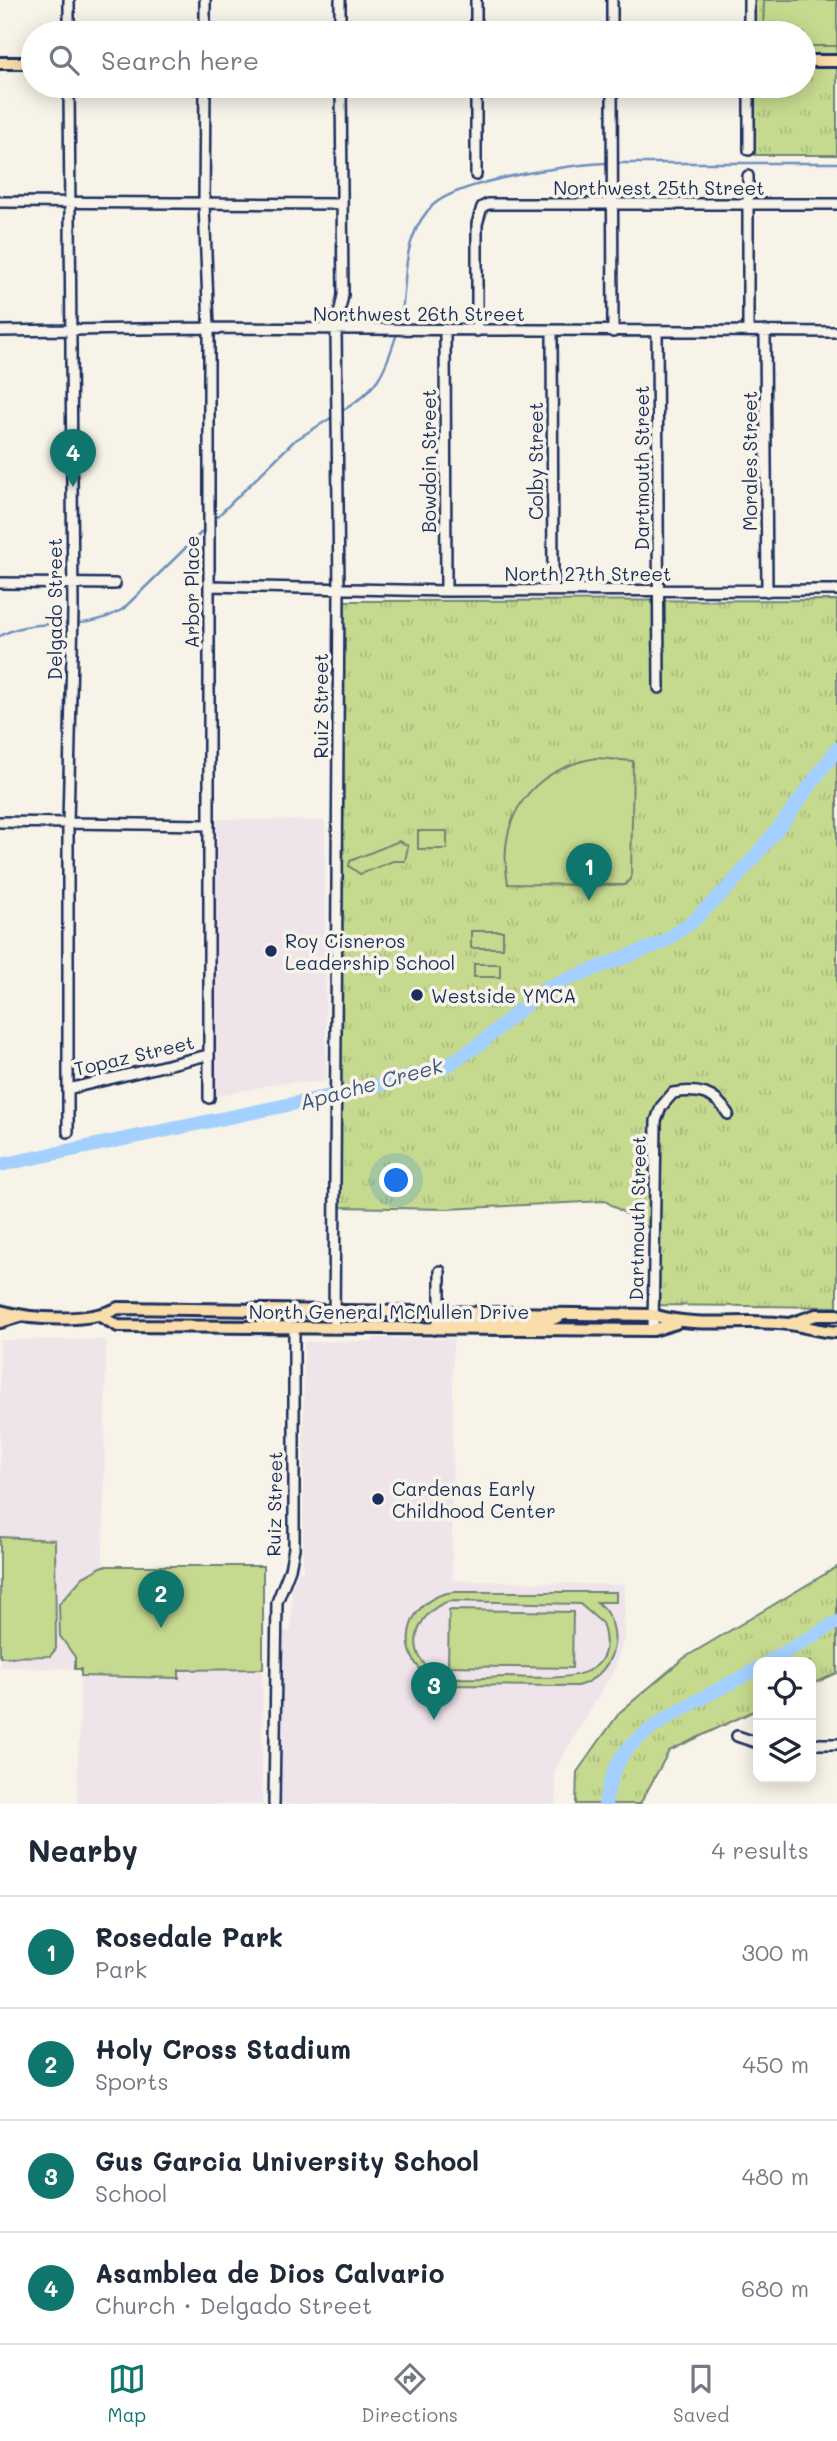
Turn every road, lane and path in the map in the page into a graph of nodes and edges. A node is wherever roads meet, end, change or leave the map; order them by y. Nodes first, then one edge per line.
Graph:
1 (69, 0) edge
2 (205, 0) edge
3 (340, 0) edge
4 (476, 0) edge
5 (612, 0) edge
6 (749, 0) edge
7 (68, 21) edge
8 (205, 21) edge
9 (340, 21) edge
10 (476, 21) edge
11 (612, 21) edge
12 (748, 21) edge
13 (816, 61) edge
14 (837, 61) edge
15 (0, 63) edge
16 (21, 63) edge
17 (69, 98) edge
18 (205, 98) edge
19 (341, 98) edge
20 (476, 98) edge
21 (612, 98) edge
22 (749, 98) edge
23 (749, 150) dead end
24 (476, 175) dead end
25 (748, 176) dead end
26 (0, 202) edge
27 (69, 204) junction
28 (204, 204) junction
29 (341, 204) junction
30 (748, 204) junction
31 (837, 204) edge
32 (613, 205) junction
33 (209, 328) junction
34 (336, 330) junction
35 (748, 330) junction
36 (0, 331) edge
37 (71, 331) junction
38 (445, 331) junction
39 (477, 331) junction
40 (552, 331) junction
41 (657, 331) junction
42 (765, 331) junction
43 (613, 332) junction
44 (837, 332) edge
45 (0, 583) edge
46 (72, 584) junction
47 (115, 584) dead end
48 (209, 586) junction
49 (338, 588) junction
50 (553, 590) junction
51 (659, 590) junction
52 (837, 590) edge
53 (446, 591) junction
54 (767, 591) junction
55 (659, 688) dead end
56 (0, 822) edge
57 (68, 823) junction
58 (207, 825) junction
59 (208, 1055) junction
60 (68, 1089) junction
61 (209, 1098) dead end
62 (728, 1114) dead end
63 (68, 1132) dead end
64 (440, 1271) dead end
65 (0, 1311) edge
66 (334, 1311) junction
67 (440, 1312) junction
68 (569, 1313) junction
69 (653, 1315) junction
70 (837, 1315) edge
71 (20, 1317) junction
72 (102, 1317) junction
73 (0, 1322) edge
74 (677, 1322) junction
75 (790, 1324) junction
76 (294, 1327) junction
77 (334, 1328) junction
78 (434, 1329) junction
79 (653, 1330) junction
80 (837, 1332) edge
81 (737, 1736) dead end
82 (753, 1741) edge
83 (816, 1744) edge
84 (837, 1744) edge
85 (274, 1804) edge

1 - 7 street
2 - 8 street
3 - 9 street
4 - 10 street
5 - 11 street
6 - 12 street
13 - 14 main road
15 - 16 main road
17 - 27 street, Delgado Street
18 - 28 street, Arbor Place
19 - 29 street, Ruiz Street
20 - 24 street
21 - 32 street
22 - 23 street
25 - 30 street
26 - 27 street
27 - 28 street
27 - 37 street, Delgado Street
28 - 29 street
28 - 33 street, Arbor Place
29 - 34 street, Ruiz Street
30 - 31 street, Northwest 25th Street
30 - 32 street, Northwest 25th Street
30 - 35 street
32 - 39 street, Northwest 25th Street
32 - 43 street
33 - 34 street, Northwest 26th Street
33 - 37 street, Northwest 26th Street
33 - 48 street, Arbor Place
34 - 38 street, Northwest 26th Street
34 - 49 street, Ruiz Street
35 - 41 street, Northwest 26th Street
35 - 42 street, Northwest 26th Street
36 - 37 street, Northwest 26th Street
37 - 46 street, Delgado Street
38 - 39 street, Northwest 26th Street
38 - 53 street, Bowdoin Street
39 - 40 street, Northwest 26th Street
40 - 43 street, Northwest 26th Street
40 - 50 street, Colby Street
41 - 43 street, Northwest 26th Street
41 - 51 street, Dartmouth Street
42 - 44 street, Northwest 26th Street
42 - 54 street, Morales Street
45 - 46 street
46 - 47 street
46 - 57 street, Delgado Street
48 - 49 street, North 27th Street
48 - 58 street, Arbor Place
49 - 53 street, North 27th Street
49 - 66 street, Ruiz Street
50 - 51 street, North 27th Street
50 - 53 street, North 27th Street
51 - 54 street, North 27th Street
51 - 55 street, Dartmouth Street
52 - 54 street, North 27th Street
56 - 57 street
57 - 58 street
57 - 60 street, Delgado Street
58 - 59 street, Arbor Place
59 - 60 street, Topaz Street
59 - 61 street, Arbor Place
60 - 63 street, Delgado Street
62 - 69 street, Dartmouth Street
64 - 67 street
65 - 71 main road, North General McMullen Drive
66 - 67 main road, North General McMullen Drive
66 - 72 main road, North General McMullen Drive
66 - 77 street, Ruiz Street
67 - 68 main road, North General McMullen Drive
68 - 69 main road, North General McMullen Drive
68 - 78 main road
69 - 74 main road, North General McMullen Drive
69 - 79 street, Dartmouth Street
70 - 75 main road, North General McMullen Drive
71 - 72 main road, North General McMullen Drive
71 - 73 main road, North General McMullen Drive
72 - 76 main road, North General McMullen Drive
74 - 75 main road, North General McMullen Drive
74 - 79 main road, North General McMullen Drive
75 - 80 main road, North General McMullen Drive
76 - 77 main road, North General McMullen Drive
76 - 85 street, Ruiz Street
77 - 78 main road, North General McMullen Drive
78 - 79 main road, North General McMullen Drive
81 - 82 street
83 - 84 street

